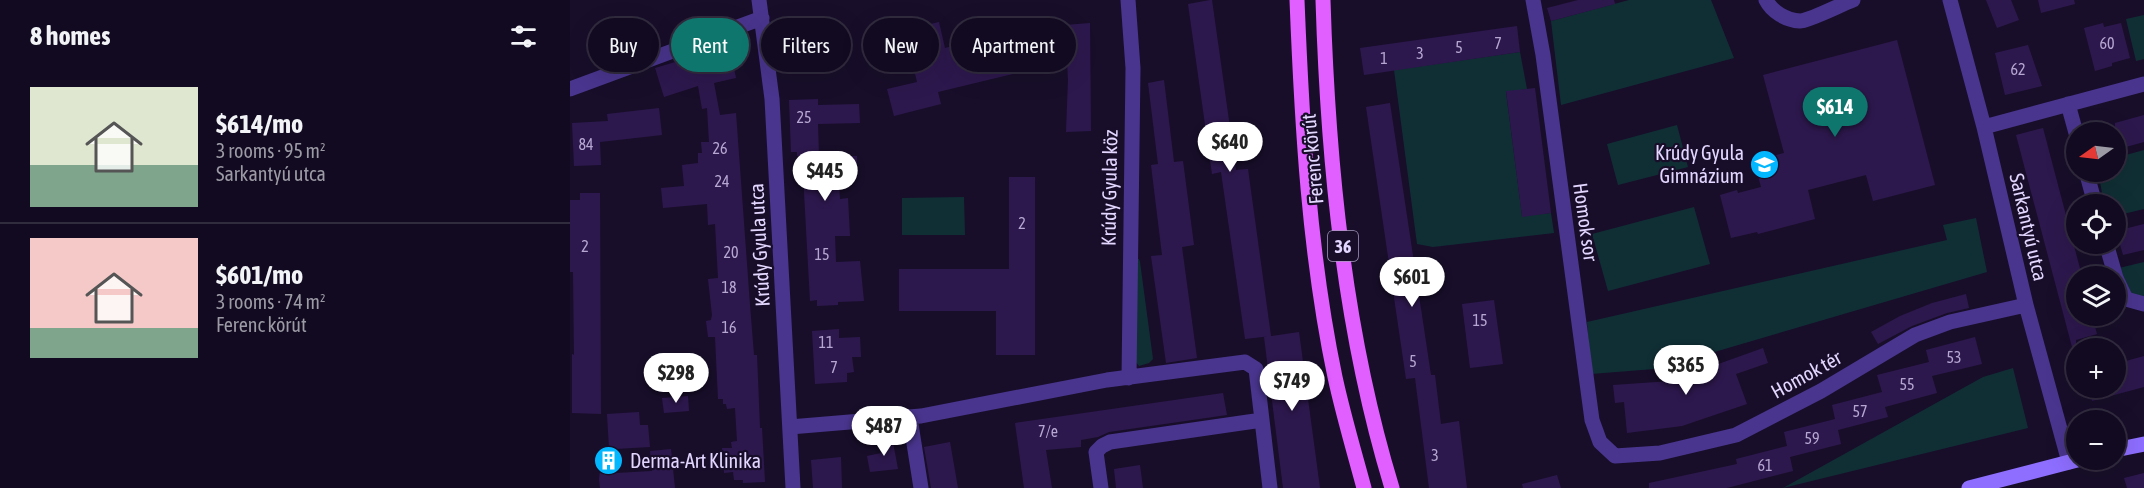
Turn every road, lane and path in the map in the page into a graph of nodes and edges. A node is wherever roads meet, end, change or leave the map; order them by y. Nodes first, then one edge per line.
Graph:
1 (759, 0) edge
2 (1128, 0) edge
3 (1297, 0) edge
4 (1323, 0) edge
5 (1533, 0) edge
6 (1766, 0) edge
7 (1853, 0) edge
8 (1950, 0) edge
9 (761, 18) edge
10 (762, 18) edge
11 (769, 72) edge
12 (2144, 84) edge
13 (570, 89) edge
14 (2068, 104) junction
15 (2073, 122) edge
16 (1984, 127) junction
17 (2109, 254) edge
18 (2144, 304) edge
19 (2026, 305) junction
20 (1129, 378) junction
21 (910, 418) junction
22 (1262, 420) junction
23 (790, 427) junction
24 (2066, 432) edge
25 (2144, 444) edge
26 (1604, 447) joint
27 (2126, 448) edge
28 (2066, 463) edge
29 (793, 488) edge
30 (921, 488) edge
31 (1101, 488) edge
32 (1270, 488) edge
33 (1364, 488) edge
34 (1392, 488) edge
35 (1969, 488) edge

1 - 10 street, Krúdy Gyula utca
2 - 20 street, Krúdy Gyula köz
3 - 33 main road, Ferenc körút / 36
4 - 34 main road, Ferenc körút / 36
5 - 26 street, Homok sor
6 - 7 street
8 - 16 street, Sarkantyú utca
9 - 13 street
11 - 23 street, Krúdy Gyula utca
12 - 14 street
14 - 15 street
14 - 16 street
16 - 19 street, Sarkantyú utca
17 - 18 street
19 - 24 street, Sarkantyú utca
19 - 26 street, Homok tér
20 - 21 street
20 - 22 street
21 - 23 street
21 - 30 street
22 - 31 street
22 - 32 street
23 - 29 street, Krúdy Gyula utca
25 - 27 street
28 - 35 street

